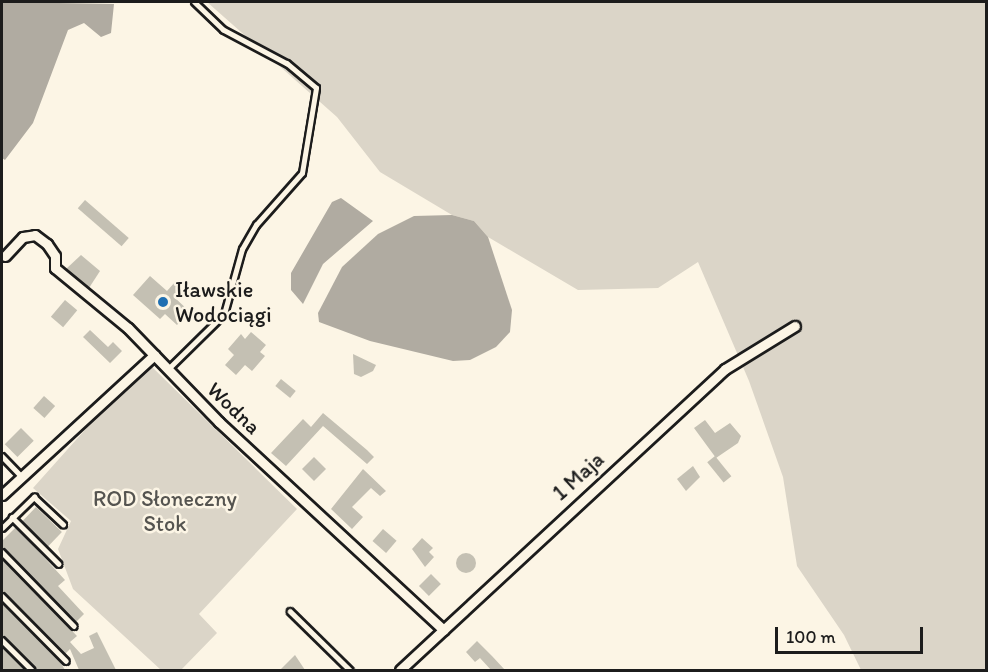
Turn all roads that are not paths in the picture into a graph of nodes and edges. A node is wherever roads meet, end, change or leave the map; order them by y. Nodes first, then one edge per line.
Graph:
1 (194, 2) edge
2 (5, 255) dead end
3 (795, 326) dead end
4 (154, 354) junction
5 (167, 370) junction
6 (2, 456) edge
7 (21, 476) junction
8 (2, 495) edge
9 (12, 518) junction
10 (63, 524) dead end
11 (2, 528) edge
12 (2, 552) edge
13 (59, 564) dead end
14 (2, 596) edge
15 (290, 611) dead end
16 (74, 626) dead end
17 (444, 630) junction
18 (2, 640) edge
19 (66, 661) dead end
20 (32, 670) edge
21 (350, 670) edge
22 (400, 670) edge

1 - 5 lane
2 - 4 street, Wodna
3 - 17 street, 1 Maja
4 - 5 street, Wodna
4 - 7 street
5 - 17 street, Wodna
6 - 7 lane
7 - 8 street
9 - 10 lane
9 - 11 lane
9 - 13 lane
12 - 16 lane
14 - 19 lane
15 - 21 lane
17 - 22 street, 1 Maja
18 - 20 lane

